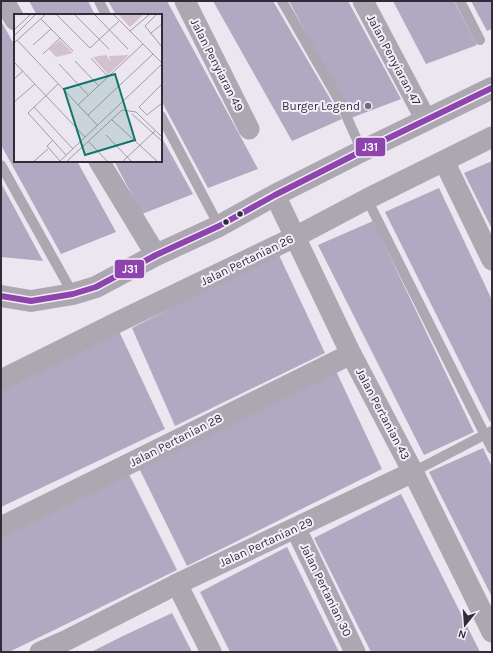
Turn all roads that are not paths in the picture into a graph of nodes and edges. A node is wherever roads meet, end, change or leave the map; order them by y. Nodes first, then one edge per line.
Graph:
1 (4, 1) edge
2 (99, 1) edge
3 (185, 1) edge
4 (282, 1) edge
5 (363, 1) edge
6 (460, 1) edge
7 (106, 14) edge
8 (14, 18) edge
9 (480, 40) dead end
10 (492, 88) edge
11 (162, 118) edge
12 (426, 120) junction
13 (249, 129) dead end
14 (492, 137) edge
15 (362, 151) junction
16 (444, 161) junction
17 (101, 162) edge
18 (1, 165) edge
19 (275, 195) junction
20 (367, 199) junction
21 (219, 226) junction
22 (295, 237) junction
23 (156, 255) junction
24 (492, 260) edge
25 (72, 294) junction
26 (1, 296) edge
27 (351, 354) junction
28 (1, 380) edge
29 (488, 433) edge
30 (492, 449) edge
31 (413, 472) junction
32 (1, 526) edge
33 (296, 528) junction
34 (177, 584) junction
35 (492, 632) edge
36 (70, 646) edge
37 (40, 652) edge
38 (211, 652) edge
39 (355, 652) edge

1 - 8 street
2 - 7 lane
3 - 13 street, Jalan Penyiaran 49
4 - 15 lane
5 - 12 street, Jalan Penyiaran 47
6 - 9 lane
10 - 12 street
11 - 21 lane
12 - 15 street
14 - 16 street, Jalan Pertanian 26
15 - 19 street
16 - 20 street, Jalan Pertanian 26
16 - 24 street
17 - 23 street
18 - 25 lane
19 - 21 street
19 - 22 street, Jalan Pertanian 43
20 - 22 street, Jalan Pertanian 26
20 - 29 lane
21 - 23 street
22 - 27 street, Jalan Pertanian 43
22 - 28 street, Jalan Pertanian 26
23 - 25 street
25 - 26 street
27 - 31 street, Jalan Pertanian 43
27 - 32 street, Jalan Pertanian 28
29 - 30 lane
29 - 31 lane, Jalan Pertanian 29
31 - 33 street, Jalan Pertanian 29
31 - 35 street, Jalan Pertanian 43
33 - 34 street, Jalan Pertanian 29
33 - 39 street, Jalan Pertanian 30
34 - 36 street, Jalan Pertanian 29
34 - 38 street
36 - 37 street, Jalan Pertanian 29

